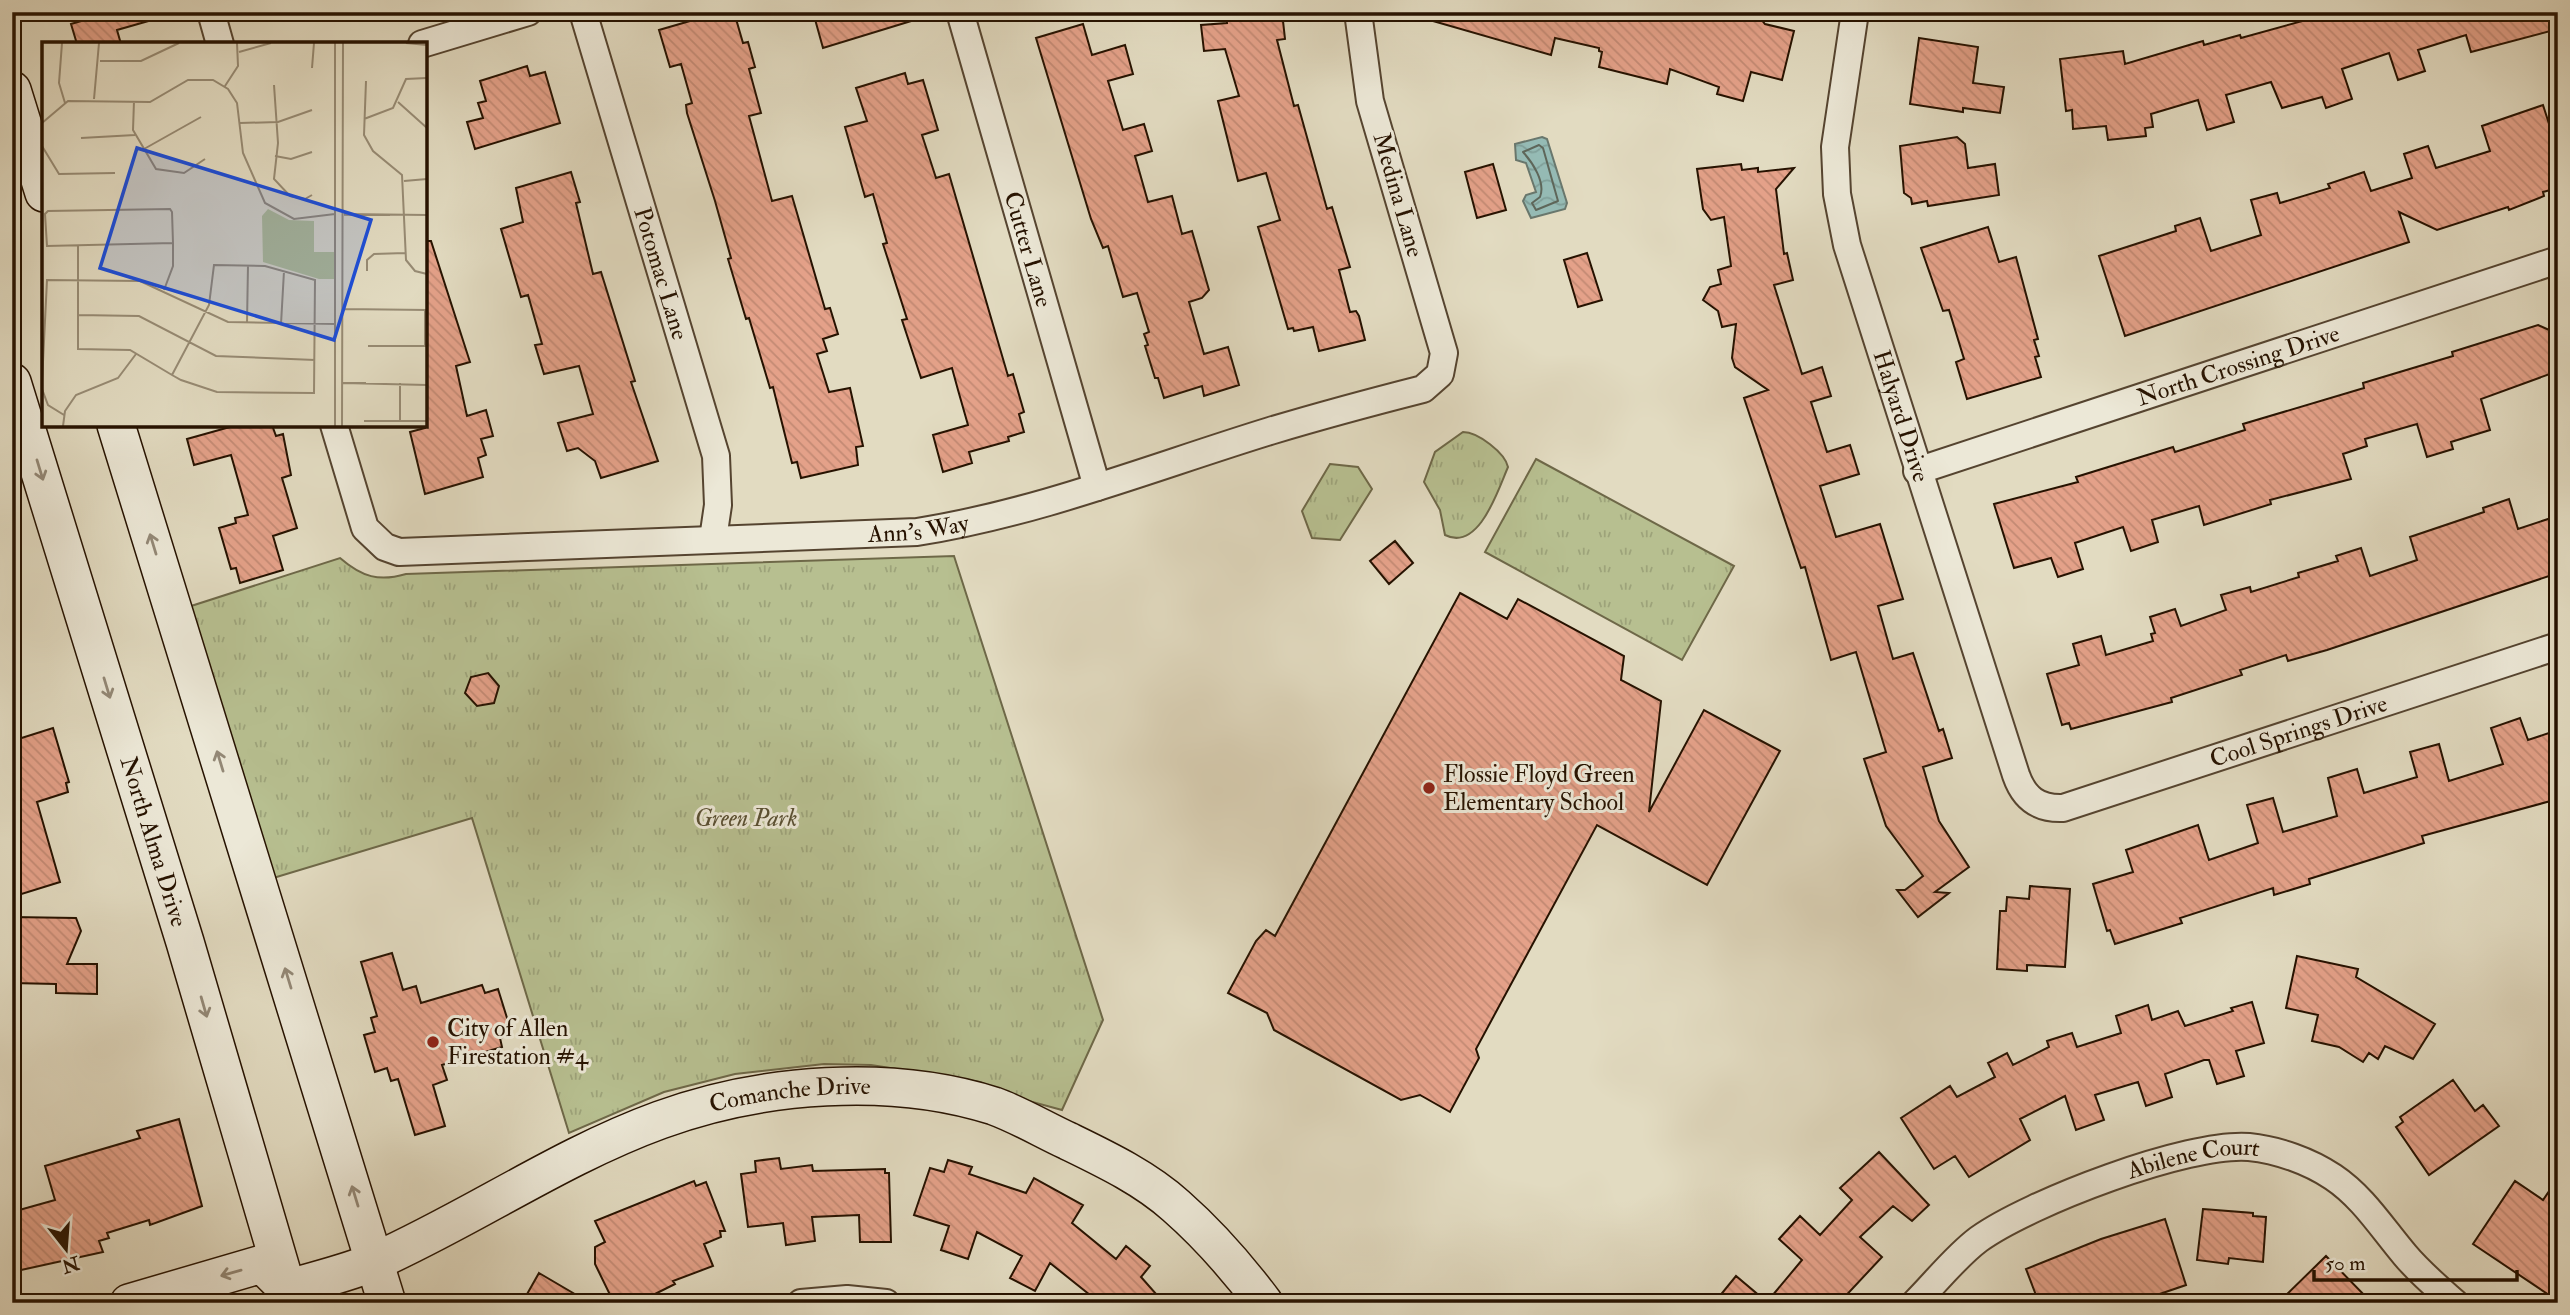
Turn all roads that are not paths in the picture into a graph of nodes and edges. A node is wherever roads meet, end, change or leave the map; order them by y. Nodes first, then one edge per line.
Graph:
1 (211, 12) edge
2 (528, 12) edge
3 (583, 12) edge
4 (960, 12) edge
5 (1358, 12) edge
6 (1855, 12) edge
7 (219, 42) edge
8 (427, 42) edge
9 (12, 90) edge
10 (33, 168) edge
11 (2558, 260) edge
12 (1440, 374) joint
13 (12, 382) edge
14 (117, 427) edge
15 (335, 427) edge
16 (1917, 471) junction
17 (1097, 487) junction
18 (713, 539) junction
19 (2558, 646) edge
20 (2038, 805) joint
21 (374, 1261) junction
22 (288, 1298) edge
23 (129, 1303) edge
24 (387, 1303) edge
25 (801, 1303) edge
26 (886, 1303) edge
27 (1264, 1303) edge
28 (1915, 1303) edge
29 (2455, 1303) edge

1 - 7 street
2 - 8 street
3 - 18 street, Potomac Lane
4 - 17 street, Cutter Lane
5 - 12 street, Medina Lane
6 - 16 street, Halyard Drive
9 - 10 main road
11 - 16 street, North Crossing Drive
12 - 17 street, Ann's Way
13 -> 22 main road, North Alma Drive
21 -> 14 main road
15 - 18 street, Ann's Way
16 - 20 street, Halyard Drive
17 - 18 street, Ann's Way
19 - 20 street, Cool Springs Drive
21 - 22 main road, Comanche Drive
21 - 24 main road
21 - 27 main road, Comanche Drive
22 -> 23 main road
25 - 26 street
28 - 29 street, Abilene Court

